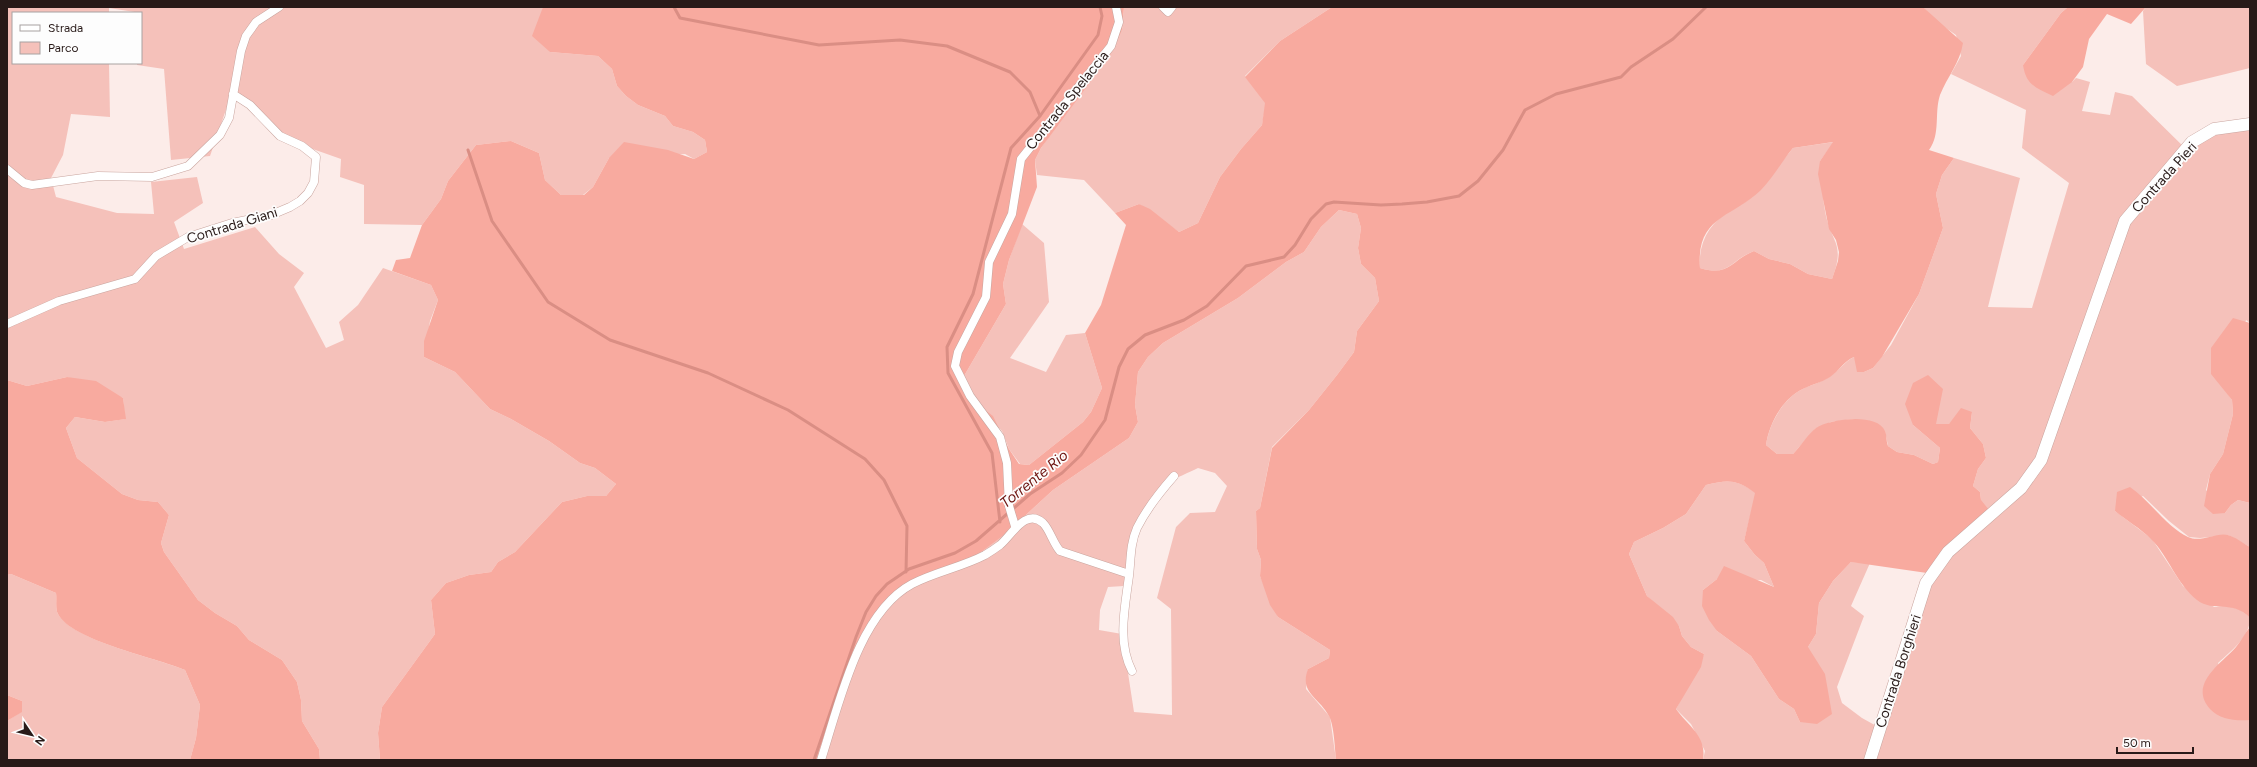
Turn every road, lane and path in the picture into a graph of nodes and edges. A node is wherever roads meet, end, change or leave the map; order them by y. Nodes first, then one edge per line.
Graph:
1 (279, 7) edge
2 (1116, 7) edge
3 (1163, 7) edge
4 (1172, 7) edge
5 (233, 94) junction
6 (2250, 124) edge
7 (7, 169) edge
8 (2125, 221) joint
9 (7, 324) edge
10 (1174, 476) dead end
11 (1014, 523) junction
12 (1129, 574) junction
13 (1132, 671) dead end
14 (821, 760) edge
15 (1870, 760) edge

1 - 5 street
2 - 11 street, Contrada Spelaccia
3 - 4 street
5 - 7 street
5 - 9 street, Contrada Giani
6 - 8 street, Contrada Pieri
8 - 15 street, Contrada Borghieri
10 - 12 street
11 - 12 street
11 - 14 street
12 - 13 street

